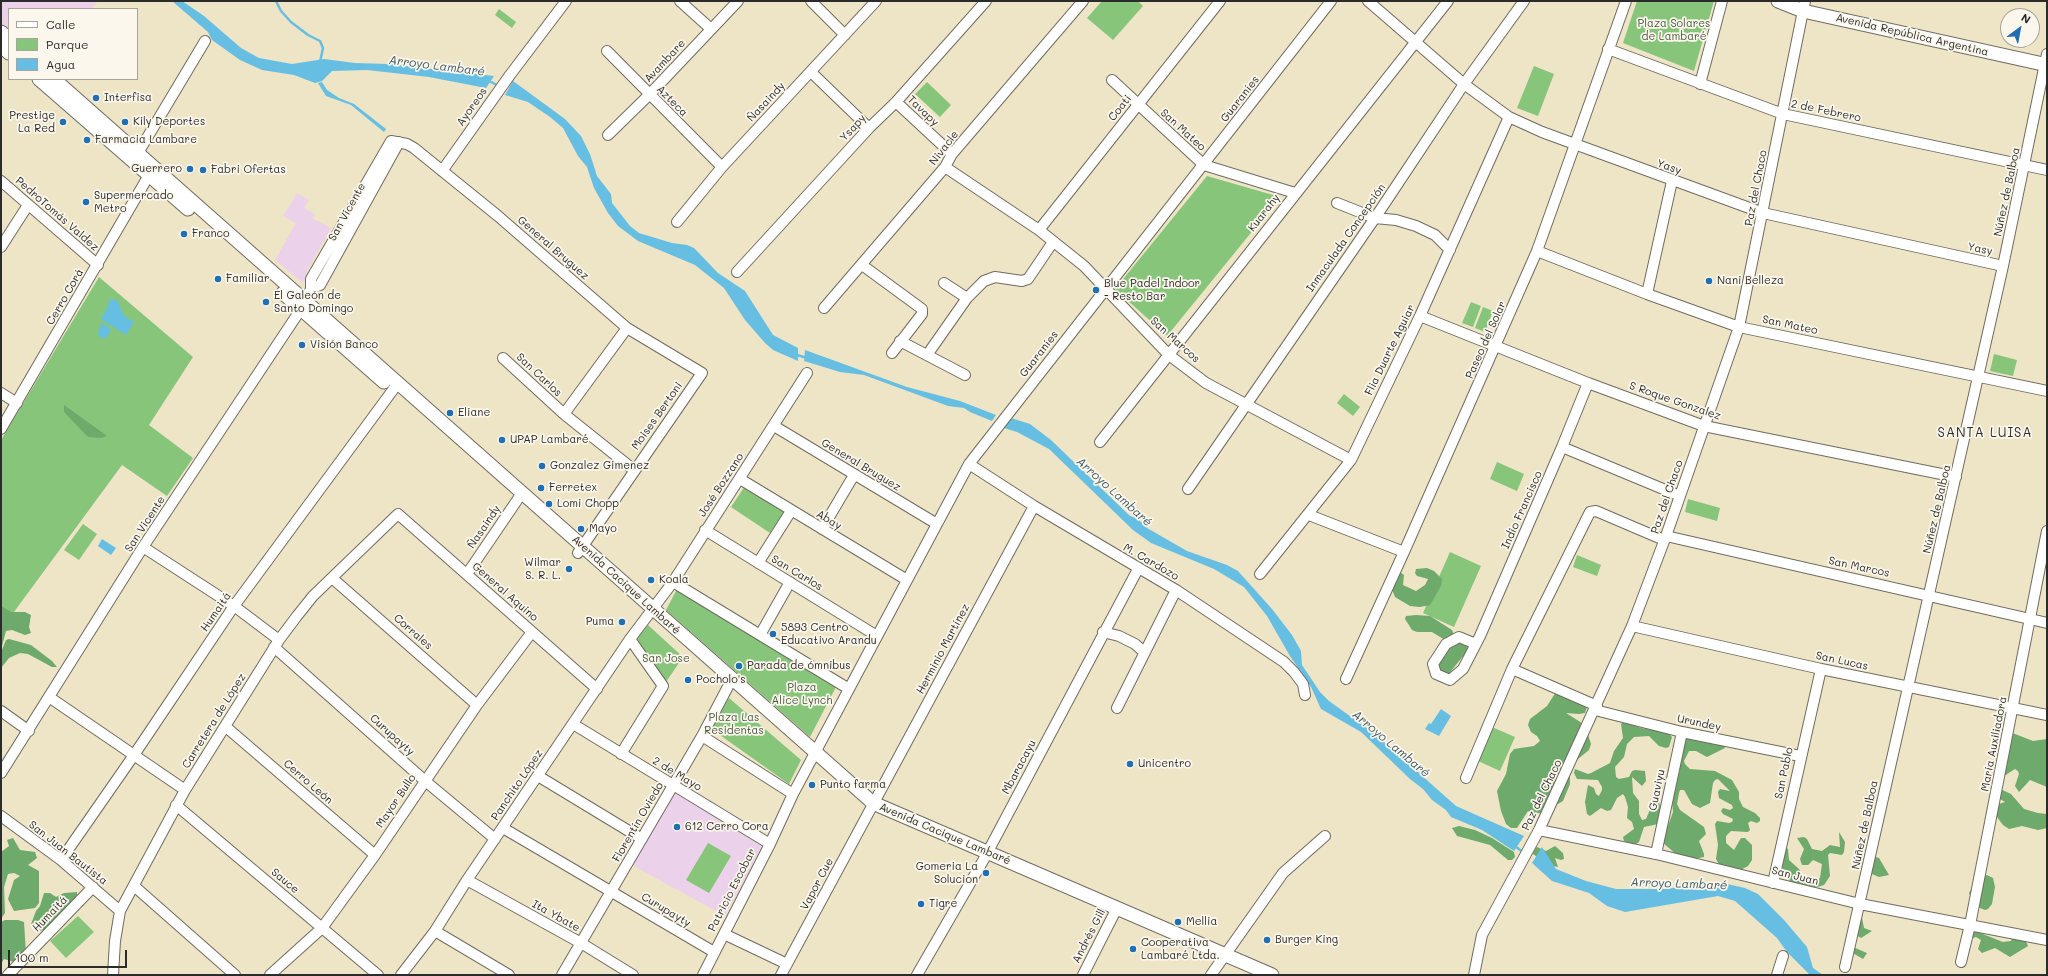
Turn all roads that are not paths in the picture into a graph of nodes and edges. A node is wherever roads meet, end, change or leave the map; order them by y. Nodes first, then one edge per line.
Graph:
1 (566, 1) edge
2 (680, 1) edge
3 (738, 1) edge
4 (811, 1) edge
5 (876, 1) edge
6 (986, 1) edge
7 (1082, 1) edge
8 (1220, 1) edge
9 (1331, 1) edge
10 (1368, 1) edge
11 (1448, 1) edge
12 (1524, 1) edge
13 (1626, 1) edge
14 (1722, 1) edge
15 (1778, 1) edge
16 (1804, 6) edge
17 (711, 29) junction
18 (845, 35) junction
19 (205, 41) dead end
20 (1416, 41) junction
21 (1608, 49) junction
22 (607, 51) dead end
23 (2046, 61) edge
24 (811, 72) junction
25 (39, 80) edge
26 (55, 80) edge
27 (1112, 80) dead end
28 (1464, 84) junction
29 (1700, 84) junction
30 (649, 95) junction
31 (896, 102) junction
32 (1138, 105) junction
33 (1783, 114) junction
34 (1509, 117) junction
35 (869, 128) junction
36 (608, 135) dead end
37 (395, 141) joint
38 (1576, 144) junction
39 (952, 154) junction
40 (136, 158) junction
41 (1204, 165) junction
42 (722, 167) junction
43 (945, 167) junction
44 (2025, 167) junction
45 (2047, 170) edge
46 (151, 171) junction
47 (442, 171) junction
48 (1, 181) edge
49 (1672, 181) junction
50 (1295, 193) junction
51 (28, 204) junction
52 (1337, 204) dead end
53 (1763, 213) junction
54 (1375, 218) junction
55 (677, 222) dead end
56 (1038, 230) junction
57 (1053, 242) junction
58 (1, 246) edge
59 (1450, 250) junction
60 (1537, 251) junction
61 (98, 265) junction
62 (862, 265) junction
63 (2003, 266) junction
64 (737, 272) dead end
65 (944, 282) dead end
66 (1105, 290) junction
67 (1647, 294) junction
68 (967, 298) junction
69 (306, 300) junction
70 (824, 308) dead end
71 (1420, 316) junction
72 (1740, 327) junction
73 (627, 328) junction
74 (900, 341) junction
75 (1496, 347) junction
76 (892, 353) dead end
77 (1169, 354) junction
78 (927, 355) junction
79 (503, 358) dead end
80 (702, 372) joint
81 (807, 373) dead end
82 (965, 375) dead end
83 (1978, 377) junction
84 (1588, 383) junction
85 (396, 387) junction
86 (2047, 391) edge
87 (1, 393) edge
88 (17, 403) junction
89 (1246, 404) junction
90 (564, 414) junction
91 (774, 426) junction
92 (1704, 426) junction
93 (1, 429) edge
94 (1100, 442) dead end
95 (1562, 447) junction
96 (1350, 460) junction
97 (969, 464) junction
98 (634, 470) junction
99 (854, 476) junction
100 (1956, 477) junction
101 (740, 479) junction
102 (1188, 489) dead end
103 (520, 496) junction
104 (1680, 496) junction
105 (1034, 506) junction
106 (791, 511) junction
107 (398, 514) joint
108 (1309, 515) junction
109 (937, 524) junction
110 (705, 530) junction
111 (822, 530) junction
112 (2047, 531) edge
113 (1665, 538) junction
114 (143, 547) junction
115 (581, 550) junction
116 (1404, 552) junction
117 (758, 563) junction
118 (1138, 569) junction
119 (466, 574) junction
120 (1260, 574) dead end
121 (332, 578) junction
122 (907, 580) junction
123 (673, 582) junction
124 (790, 582) junction
125 (1176, 590) junction
126 (1929, 595) junction
127 (234, 606) junction
128 (651, 612) junction
129 (2030, 620) junction
130 (2047, 623) edge
131 (1632, 626) junction
132 (532, 632) junction
133 (1103, 632) junction
134 (760, 634) junction
135 (877, 636) junction
136 (630, 640) junction
137 (277, 643) junction
138 (1476, 644) junction
139 (1144, 652) junction
140 (1512, 669) junction
141 (1820, 669) junction
142 (1346, 679) dead end
143 (731, 683) junction
144 (1907, 686) junction
145 (596, 689) junction
146 (849, 689) junction
147 (1305, 695) dead end
148 (49, 697) junction
149 (477, 705) junction
150 (1117, 708) dead end
151 (1596, 708) junction
152 (2013, 709) junction
153 (1, 711) edge
154 (2047, 716) edge
155 (573, 724) junction
156 (226, 726) junction
157 (29, 731) junction
158 (1682, 732) junction
159 (702, 736) junction
160 (621, 754) junction
161 (134, 755) junction
162 (814, 756) junction
163 (1800, 756) junction
164 (1, 773) edge
165 (538, 776) junction
166 (1466, 778) dead end
167 (424, 780) junction
168 (673, 785) junction
169 (185, 790) junction
170 (793, 794) junction
171 (176, 805) junction
172 (872, 806) junction
173 (1, 816) edge
174 (502, 828) junction
175 (1537, 833) junction
176 (1325, 836) dead end
177 (642, 839) junction
178 (495, 840) junction
179 (770, 844) junction
180 (1656, 854) junction
181 (375, 855) junction
182 (986, 856) junction
183 (61, 860) junction
184 (467, 880) junction
185 (1773, 883) junction
186 (134, 886) junction
187 (93, 887) junction
188 (611, 891) junction
189 (1860, 904) junction
190 (120, 911) junction
191 (1116, 912) junction
192 (1970, 925) junction
193 (322, 928) junction
194 (435, 931) junction
195 (724, 934) junction
196 (2047, 940) edge
197 (581, 943) junction
198 (714, 952) junction
199 (1783, 956) dead end
200 (1224, 958) junction
201 (1961, 962) dead end
202 (787, 964) junction
203 (1845, 968) dead end
204 (8, 975) edge
205 (114, 975) edge
206 (235, 975) edge
207 (270, 975) edge
208 (378, 975) edge
209 (401, 975) edge
210 (509, 975) edge
211 (562, 975) edge
212 (633, 975) edge
213 (703, 975) edge
214 (781, 975) edge
215 (917, 975) edge
216 (1083, 975) edge
217 (1211, 975) edge
218 (1255, 975) edge
219 (1272, 975) edge
220 (1474, 975) edge
221 (1777, 975) edge

1 - 47 street, Ayoreos
2 - 17 street
3 - 17 street, Avambare
4 - 18 street
5 - 18 street, Ñasaindy
6 - 31 street, Ysapy
7 - 39 street, Nivacle
8 - 32 street, Coati
9 - 41 street, Guaraníes
10 - 20 street, Yasy
11 - 20 street, Kuarahy
12 - 28 street, Inmaculada Concepción
13 - 21 street, Paseo del Solar
14 - 29 street
15 - 16 main road, Avenida República Argentina
16 - 23 main road, Avenida República Argentina
16 - 33 street, Paz del Chaco
17 - 30 street, Avambare
18 - 24 street, Ñasaindy
19 - 40 street
20 - 28 street, Yasy
20 - 50 street, Kuarahy
21 - 29 street, 2 de Febrero
21 - 38 street, Paseo del Solar
22 - 30 street, Azteca
23 - 44 street, Núñez de Balboa
24 - 35 street
24 - 42 street, Ñasaindy
25 - 40 main road, Avenida Cacique Lambaré
26 - 40 main road, Avenida Cacique Lambaré
27 - 32 street, San Mateo
28 - 34 street, Yasy
28 - 54 street, Inmaculada Concepción
29 - 33 street, 2 de Febrero
30 - 36 street, Avambare
30 - 42 street, Azteca
31 - 35 street, Ysapy
31 - 39 street, Tavapy
32 - 41 street, San Mateo
32 - 56 street, Coati
33 - 44 street, 2 de Febrero
33 - 53 street, Paz del Chaco
34 - 38 street, Yasy
34 - 59 street, Flia Duarte Aguiar
35 - 64 street, Ysapy
37 - 47 street, General Bruguez
37 - 69 street, San Vicente
38 - 49 street, Yasy
38 - 60 street, Paseo del Solar
39 - 43 street, Nivacle
40 - 46 main road, Avenida Cacique Lambaré
41 - 50 street, San Mateo
41 - 66 street, Guaraníes
42 - 55 street, Ñasaindy
43 - 56 street, San Marcos
43 - 62 street, Nivacle
44 - 45 street, 2 de Febrero
44 - 63 street, Núñez de Balboa
46 - 61 street, Cerro Corá
46 - 69 main road, Avenida Cacique Lambaré
47 - 73 street, General Bruguez
48 - 51 street, PedroTomás Valdez
49 - 53 street, Yasy
49 - 67 street
50 - 77 street, Kuarahy
51 - 58 street
51 - 61 street, PedroTomás Valdez
52 - 54 street
53 - 63 street, Yasy
53 - 72 street, Paz del Chaco
54 - 59 street
54 - 89 street, Inmaculada Concepción
56 - 57 street, San Marcos
57 - 66 street, San Marcos
57 - 68 street
59 - 71 street, Flia Duarte Aguiar
60 - 67 street, San Mateo
60 - 75 street, Paseo del Solar
61 - 88 street, Cerro Corá
62 - 70 street, Nivacle
62 - 74 street
63 - 83 street, Núñez de Balboa
65 - 68 street
66 - 77 street, San Marcos
66 - 97 street, Guaraníes
67 - 72 street, San Mateo
68 - 78 street
69 - 85 main road, Avenida Cacique Lambaré
69 - 114 street, San Vicente
71 - 75 street, S Roque Gonzalez
71 - 96 street, Flia Duarte Aguiar
72 - 83 street, San Mateo
72 - 92 street, Paz del Chaco
73 - 80 street, General Bruguez
73 - 90 street
74 - 76 street
74 - 78 street
75 - 84 street, S Roque Gonzalez
75 - 116 street, Paseo del Solar
77 - 89 street, San Marcos
77 - 94 street, Kuarahy
78 - 82 street
79 - 90 street, San Carlos
80 - 98 street, Moises Bertoni
81 - 91 street, José Bozzano
83 - 86 street, San Mateo
83 - 100 street, Núñez de Balboa
84 - 92 street, S Roque Gonzalez
84 - 95 street, Indio Francisco
85 - 103 main road, Avenida Cacique Lambaré
85 - 127 street, Humaitá
87 - 88 street
88 - 93 street, Cerro Corá
89 - 96 street, San Marcos
89 - 102 street, Inmaculada Concepción
90 - 98 street, San Carlos
91 - 99 street, General Bruguez
91 - 101 street, José Bozzano
92 - 100 street, S Roque Gonzalez
92 - 104 street, Paz del Chaco
95 - 104 street
95 - 138 street, Indio Francisco
96 - 108 street, Flia Duarte Aguiar
97 - 105 street, M. Cardozo
97 - 109 street, Guaraníes
98 - 115 street, Moises Bertoni
99 - 109 street, General Bruguez
99 - 111 street
100 - 126 street, Núñez de Balboa
101 - 106 street, Abay
101 - 110 street, José Bozzano
103 - 115 main road, Avenida Cacique Lambaré
103 - 119 street, Ñasaindy
104 - 113 street, Paz del Chaco
105 - 118 street, M. Cardozo
105 - 172 street, Herminio Martínez
106 - 111 street, Abay
106 - 117 street
107 - 119 street, General Aquino
107 - 121 street, Carretera de López
108 - 116 street
108 - 120 street, Flia Duarte Aguiar
109 - 122 street, Guaraníes
110 - 117 street, San Carlos
110 - 123 street, José Bozzano
111 - 122 street, Abay
112 - 129 street, María Auxiliadora
113 - 126 street, San Marcos
113 - 131 street, Paz del Chaco
113 - 140 street, San Marcos
114 - 127 street, Curupayty
114 - 148 street, San Vicente
115 - 128 main road, Avenida Cacique Lambaré
116 - 142 street, Paseo del Solar
117 - 124 street, San Carlos
118 - 125 street, M. Cardozo
118 - 133 street, Mbaracayu
119 - 132 street, General Aquino
121 - 137 street, Carretera de López
121 - 149 street, Corrales
122 - 135 street, Guaraníes
123 - 128 street, José Bozzano
123 - 134 street
124 - 134 street
124 - 135 street, San Carlos
125 - 139 street
125 - 147 street, M. Cardozo
126 - 129 street, San Marcos
126 - 144 street, Núñez de Balboa
127 - 137 street, Curupayty
127 - 161 street, Humaitá
128 - 136 street, Panchito López
128 - 143 main road, Avenida Cacique Lambaré
129 - 130 street, San Marcos
129 - 152 street, María Auxiliadora
131 - 141 street, San Lucas
131 - 151 street, Paz del Chaco
132 - 145 street, General Aquino
132 - 149 street, Mayor Bullo
133 - 139 street
133 - 182 street, Mbaracayu
134 - 146 street
135 - 146 street, Guaraníes
136 - 145 street, Panchito López
136 - 160 street
137 - 156 street, Carretera de López
137 - 167 street, Curupayty
138 - 138 street, Indio Francisco
139 - 150 street
140 - 151 street, Urundey
140 - 166 street
141 - 144 street, San Lucas
141 - 163 street, San Pablo
143 - 159 street, Florentín Oviedo
143 - 162 main road, Avenida Cacique Lambaré
144 - 152 street, San Lucas
144 - 189 street, Núñez de Balboa
145 - 155 street, Panchito López
146 - 162 street, Guaraníes
148 - 157 street, San Vicente
148 - 161 street
149 - 167 street, Mayor Bullo
151 - 158 street, Urundey
151 - 175 street, Paz del Chaco
152 - 154 street, San Lucas
152 - 192 street, María Auxiliadora
153 - 157 street
155 - 160 street, 2 de Mayo
155 - 165 street, Panchito López
156 - 169 street, Carretera de López
156 - 181 street, Cerro León
157 - 164 street, San Vicente
158 - 163 street, Urundey
158 - 180 street, Guaviyu
159 - 168 street, Florentín Oviedo
159 - 170 street
160 - 168 street, 2 de Mayo
161 - 169 street
161 - 183 street, Humaitá
162 - 170 street, Patricio Escobar
162 - 172 main road, Avenida Cacique Lambaré
163 - 185 street, San Pablo
165 - 174 street, Panchito López
165 - 177 street
167 - 178 street, Curupayty
167 - 181 street, Mayor Bullo
168 - 177 street, Florentín Oviedo
168 - 179 street, 2 de Mayo
169 - 171 street, Carretera de López
170 - 179 street, Patricio Escobar
171 - 186 street, Carretera de López
171 - 193 street, Sauce
172 - 182 main road, Avenida Cacique Lambaré
172 - 202 street, Vapor Cue
173 - 183 street, San Juan Bautista
174 - 178 street, Panchito López
174 - 188 street, Curupayty
175 - 180 street, San Juan
175 - 220 street, Paz del Chaco
176 - 200 street
177 - 188 street, Florentín Oviedo
178 - 184 street, Panchito López
179 - 195 street, Patricio Escobar
180 - 185 street, San Juan
181 - 193 street, Mayor Bullo
182 - 191 main road, Avenida Cacique Lambaré
182 - 215 street, Mbaracayu
183 - 187 street, San Juan Bautista
184 - 194 street, Panchito López
184 - 197 street, Ita Ybate
185 - 189 street, San Juan
186 - 190 street, Carretera de López
186 - 206 street
187 - 190 street, San Juan Bautista
187 - 204 street, Humaitá
188 - 197 street, Florentín Oviedo
188 - 198 street, Curupayty
189 - 192 street, San Juan
189 - 203 street, Núñez de Balboa
190 - 205 street, Carretera de López
191 - 200 main road, Avenida Cacique Lambaré
191 - 216 street, Andrés Gill
192 - 196 street, San Juan
192 - 201 street, María Auxiliadora
193 - 207 street, Mayor Bullo
193 - 208 street, Sauce
194 - 209 street, Panchito López
194 - 210 street
195 - 198 street, Patricio Escobar
195 - 202 street
197 - 211 street, Florentín Oviedo
197 - 212 street, Ita Ybate
198 - 213 street, Patricio Escobar
199 - 221 street
200 - 217 street
200 - 218 main road, Avenida Cacique Lambaré
200 - 219 main road, Avenida Cacique Lambaré
202 - 214 street, Vapor Cue

